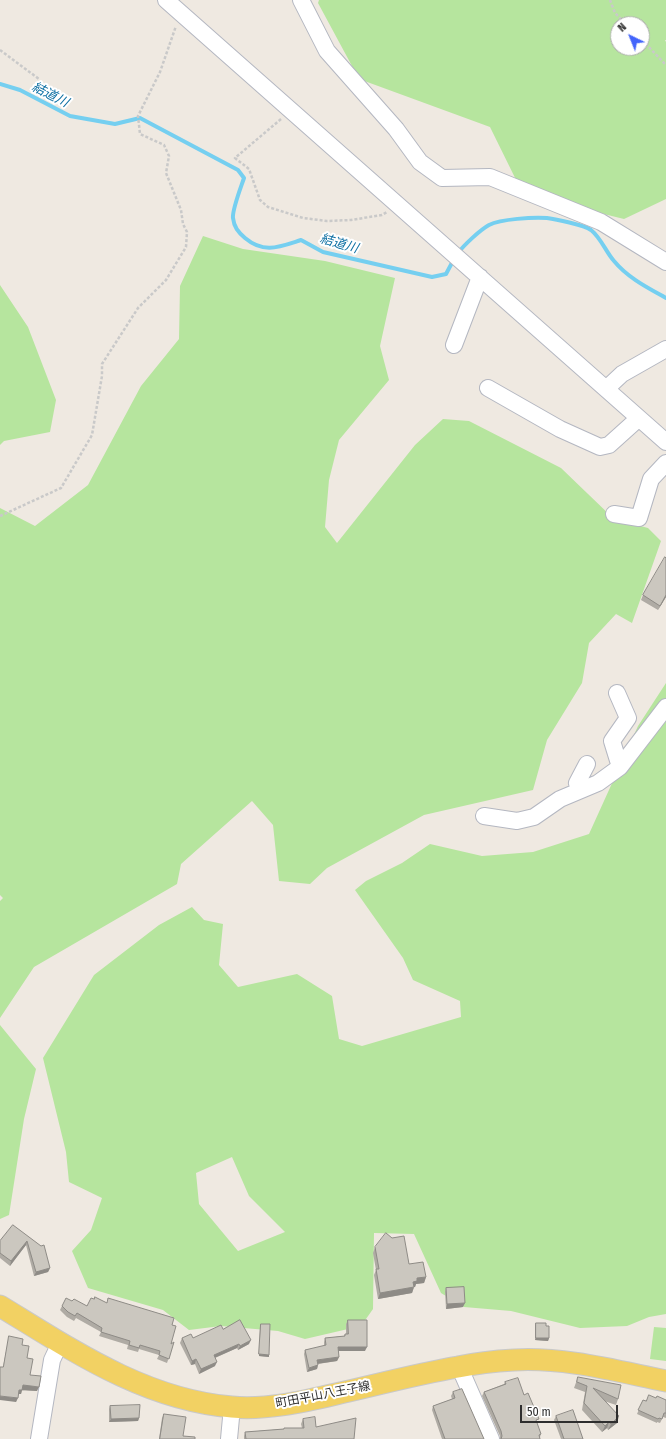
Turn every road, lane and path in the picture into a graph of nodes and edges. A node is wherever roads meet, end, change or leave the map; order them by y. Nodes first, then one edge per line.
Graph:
1 (166, 0) edge
2 (301, 0) edge
3 (610, 0) edge
4 (183, 7) edge
5 (618, 16) edge
6 (650, 48) edge
7 (0, 50) edge
8 (666, 65) edge
9 (39, 79) dead end
10 (290, 110) junction
11 (399, 206) junction
12 (666, 262) edge
13 (480, 277) junction
14 (454, 345) dead end
15 (666, 349) edge
16 (488, 388) dead end
17 (606, 389) junction
18 (639, 418) junction
19 (666, 442) edge
20 (666, 463) edge
21 (614, 514) dead end
22 (0, 516) edge
23 (617, 692) dead end
24 (666, 707) edge
25 (587, 764) dead end
26 (620, 767) junction
27 (585, 793) junction
28 (484, 816) dead end
29 (0, 1306) edge
30 (60, 1343) junction
31 (458, 1366) junction
32 (666, 1381) edge
33 (232, 1407) junction
34 (39, 1439) edge
35 (229, 1439) edge
36 (490, 1439) edge

1 - 4 street
2 - 12 street
3 - 5 path
4 - 10 street
4 - 22 path
6 - 8 path
7 - 9 path
10 - 11 street
10 - 11 path
11 - 13 street
13 - 14 street
13 - 17 street
15 - 17 street
16 - 18 street
17 - 18 street
18 - 19 street
20 - 21 street
23 - 26 street
24 - 26 street
25 - 27 street
26 - 27 street
27 - 28 street
29 - 30 main road, 町田平山八王子線
30 - 33 main road, 町田平山八王子線
30 - 34 street
31 - 32 main road, 町田平山八王子線
31 - 33 main road, 町田平山八王子線
31 - 36 street
33 - 35 street

